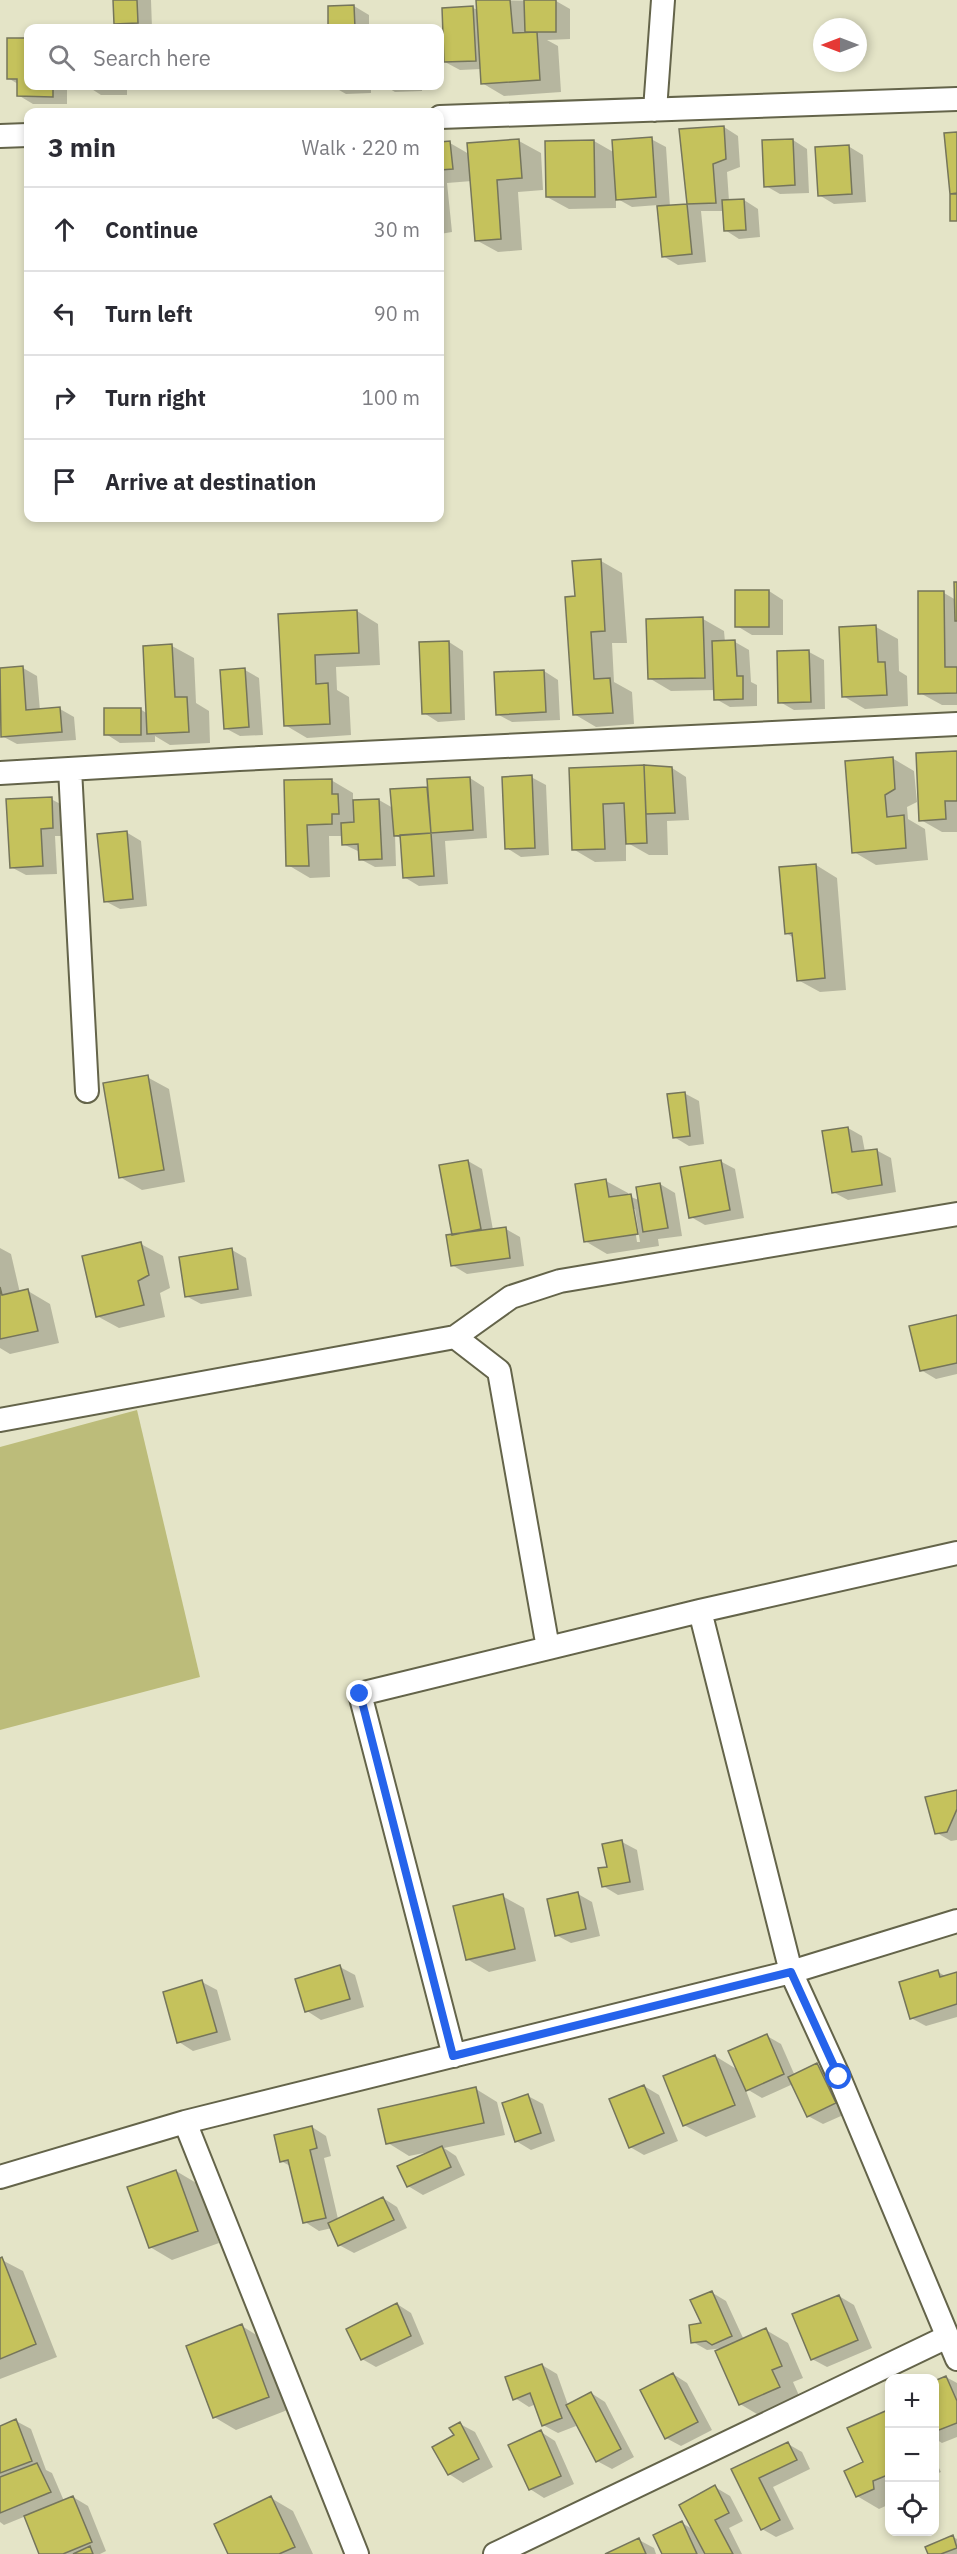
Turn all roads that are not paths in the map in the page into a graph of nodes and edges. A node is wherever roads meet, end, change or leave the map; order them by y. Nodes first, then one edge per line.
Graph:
1 (663, 0) edge
2 (957, 99) edge
3 (655, 110) junction
4 (444, 117) edge
5 (24, 135) edge
6 (0, 136) edge
7 (957, 724) edge
8 (70, 769) junction
9 (0, 773) edge
10 (87, 1091) dead end
11 (957, 1214) edge
12 (455, 1336) junction
13 (0, 1420) edge
14 (957, 1553) edge
15 (700, 1611) junction
16 (548, 1648) junction
17 (957, 1921) edge
18 (791, 1972) junction
19 (453, 2056) junction
20 (185, 2122) junction
21 (0, 2177) edge
22 (947, 2337) junction
23 (957, 2359) edge
24 (357, 2554) edge
25 (495, 2554) edge

1 - 3 street
2 - 3 street
3 - 4 street
5 - 6 street
7 - 8 street
8 - 9 street
8 - 10 street
11 - 12 street
12 - 13 street
12 - 16 street
14 - 15 street
15 - 16 street
15 - 18 street
16 - 19 street
17 - 18 street
18 - 19 street
18 - 22 street
19 - 20 street
20 - 21 street
20 - 24 street
22 - 23 street
22 - 25 street

